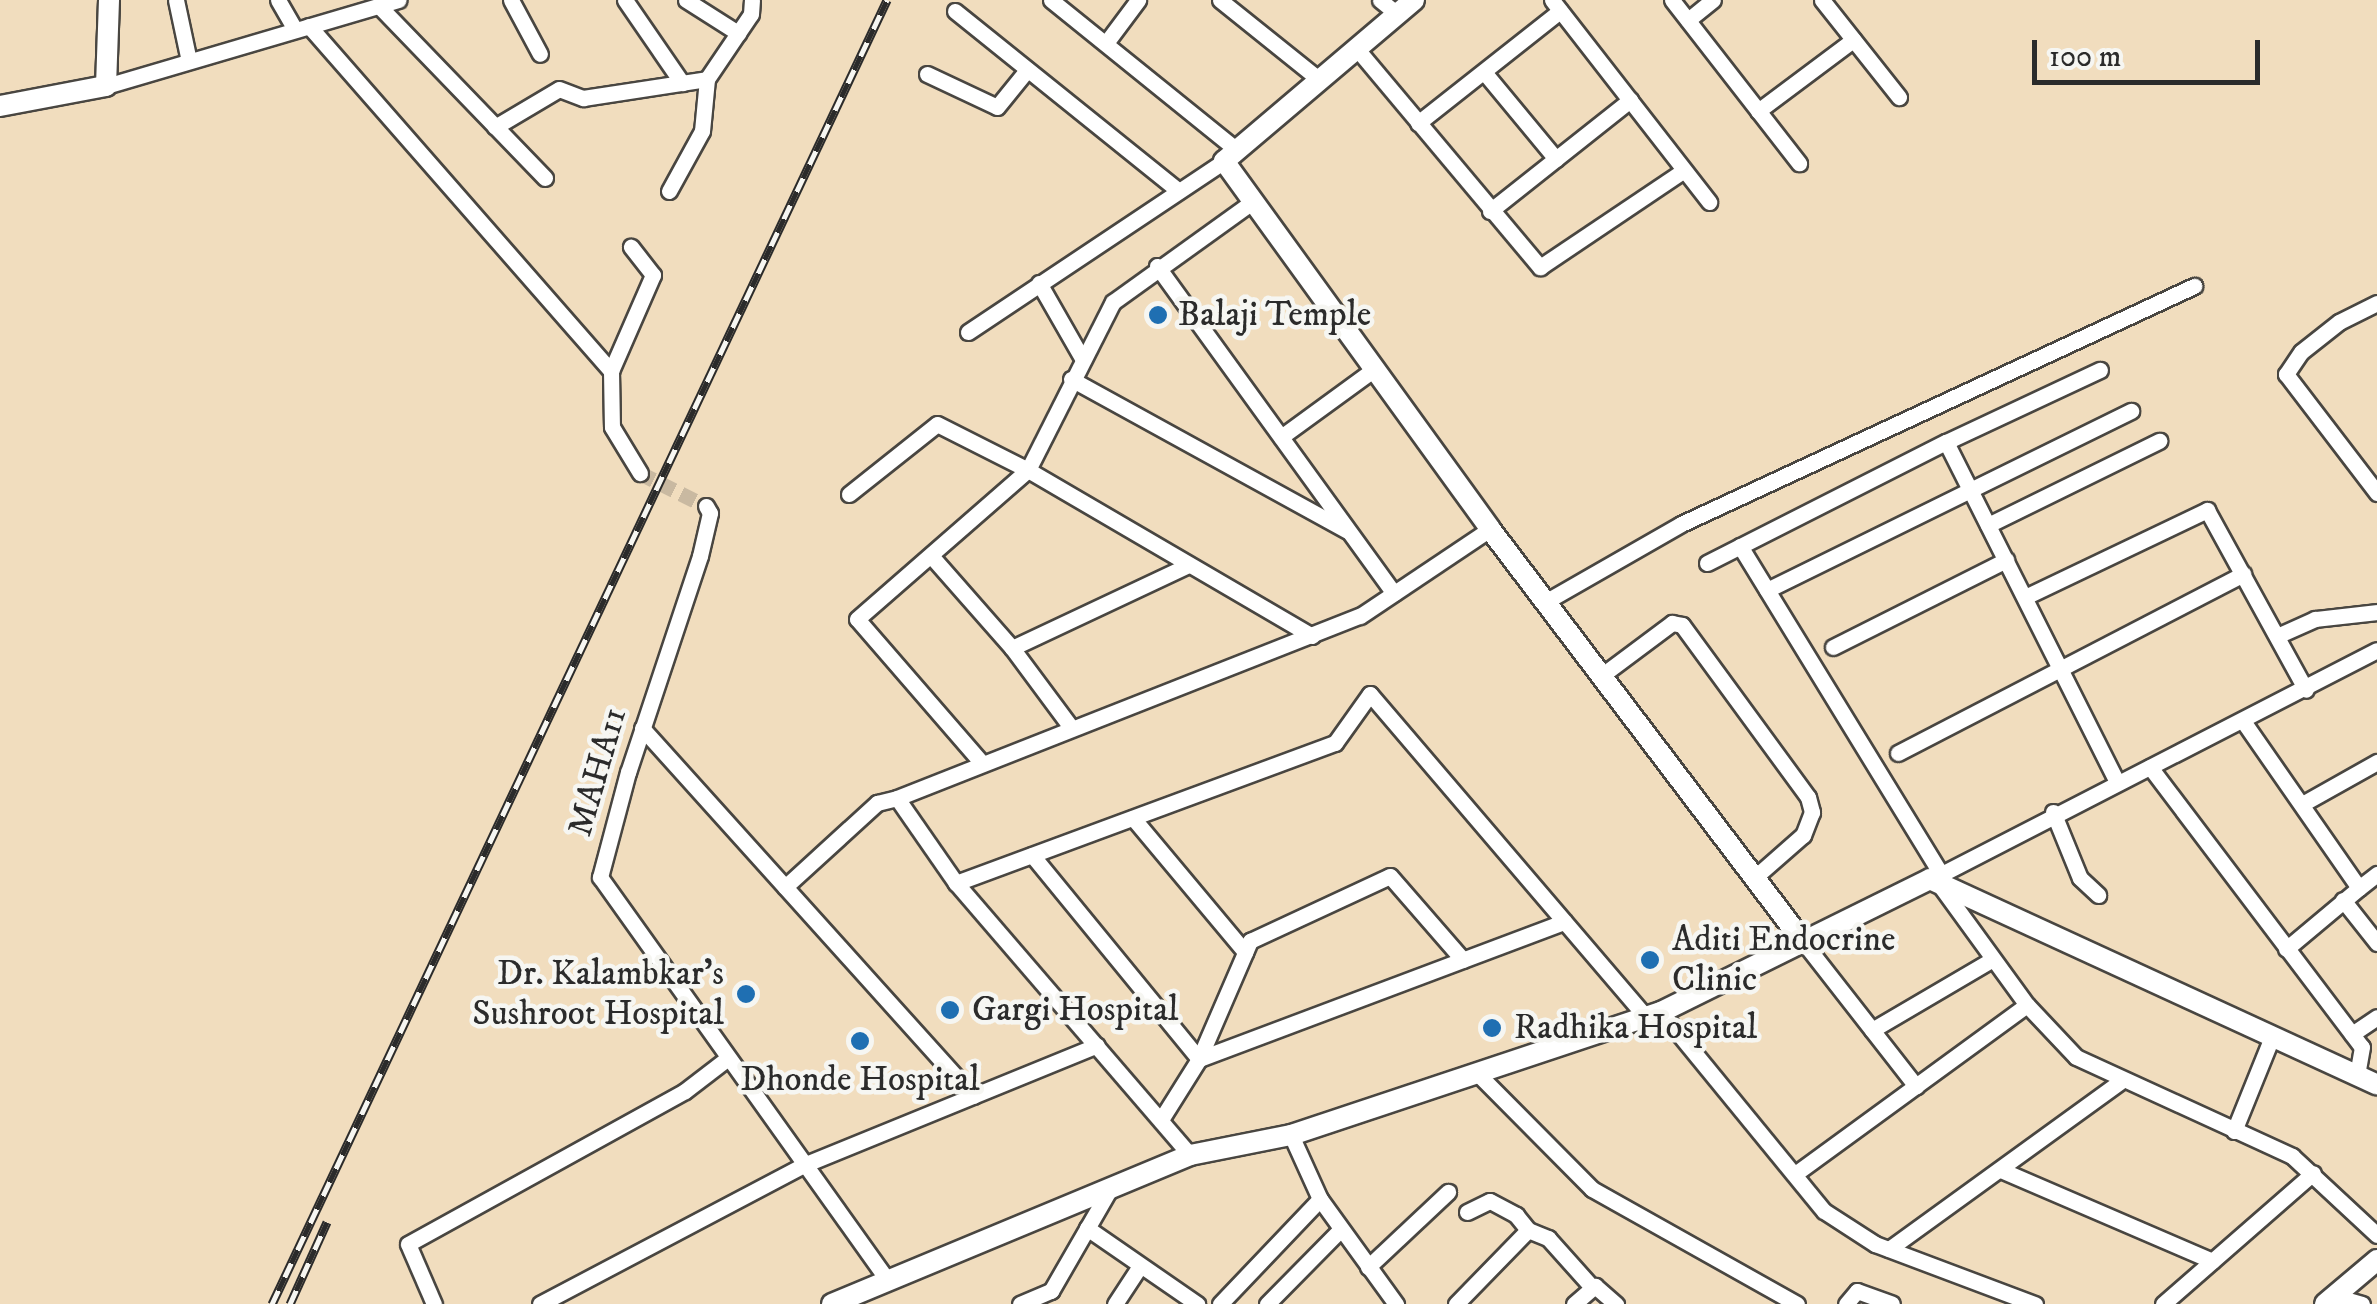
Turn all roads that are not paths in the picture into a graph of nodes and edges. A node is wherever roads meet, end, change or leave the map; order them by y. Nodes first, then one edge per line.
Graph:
1 (109, 0) edge
2 (176, 0) edge
3 (278, 0) edge
4 (398, 0) edge
5 (510, 0) edge
6 (625, 0) edge
7 (686, 0) edge
8 (752, 0) edge
9 (1051, 0) edge
10 (1138, 0) edge
11 (1220, 0) edge
12 (1380, 0) edge
13 (1414, 0) edge
14 (1672, 0) edge
15 (1713, 0) edge
16 (1822, 0) edge
17 (379, 6) junction
18 (1556, 6) edge
19 (955, 11) dead end
20 (1397, 14) junction
21 (1688, 20) junction
22 (302, 28) junction
23 (738, 34) junction
24 (1853, 40) junction
25 (1106, 42) junction
26 (1356, 49) junction
27 (540, 54) dead end
28 (189, 61) junction
29 (1027, 70) junction
30 (1484, 72) junction
31 (927, 74) dead end
32 (707, 79) junction
33 (1320, 80) junction
34 (682, 82) junction
35 (106, 86) junction
36 (1898, 97) dead end
37 (1630, 100) junction
38 (0, 106) edge
39 (1758, 111) junction
40 (1418, 123) junction
41 (495, 127) junction
42 (1231, 156) junction
43 (1556, 159) junction
44 (1799, 163) dead end
45 (1683, 171) junction
46 (544, 178) dead end
47 (668, 191) dead end
48 (1179, 191) junction
49 (1709, 202) dead end
50 (1251, 203) junction
51 (1490, 210) junction
52 (630, 247) dead end
53 (1157, 266) junction
54 (1039, 284) junction
55 (2194, 286) dead end
56 (2377, 303) edge
57 (968, 332) dead end
58 (1082, 358) junction
59 (1373, 370) junction
60 (2100, 370) dead end
61 (611, 371) junction
62 (1070, 379) junction
63 (2131, 411) dead end
64 (1917, 415) junction
65 (1281, 437) junction
66 (2159, 441) dead end
67 (1939, 444) junction
68 (1028, 470) junction
69 (640, 473) tunnel mouth
70 (1970, 490) junction
71 (2377, 493) edge
72 (849, 494) dead end
73 (706, 506) dead end
74 (1988, 525) junction
75 (1490, 529) junction
76 (1351, 533) junction
77 (1740, 546) junction
78 (932, 558) junction
79 (2006, 560) junction
80 (1707, 562) dead end
81 (1188, 565) junction
82 (2243, 574) junction
83 (1767, 590) junction
84 (1394, 593) junction
85 (2025, 597) junction
86 (1545, 602) junction
87 (2377, 612) edge
88 (1312, 636) junction
89 (2277, 636) junction
90 (1832, 647) dead end
91 (1012, 648) junction
92 (2377, 650) edge
93 (2062, 670) junction
94 (1601, 676) junction
95 (2306, 690) junction
96 (2244, 722) junction
97 (1070, 726) junction
98 (642, 728) junction
99 (1898, 752) dead end
100 (981, 762) junction
101 (2377, 762) edge
102 (2150, 767) junction
103 (2117, 782) junction
104 (897, 798) junction
105 (2304, 803) junction
106 (2052, 812) junction
107 (1133, 818) junction
108 (1032, 855) junction
109 (2377, 874) edge
110 (1754, 878) junction
111 (1937, 878) junction
112 (956, 884) junction
113 (785, 887) junction
114 (2359, 888) junction
115 (2098, 895) dead end
116 (2343, 900) junction
117 (1564, 922) junction
118 (1802, 940) junction
119 (2377, 943) edge
120 (2286, 949) junction
121 (1245, 952) junction
122 (1993, 958) junction
123 (1463, 960) junction
124 (2027, 1005) junction
125 (1653, 1014) junction
126 (2377, 1017) edge
127 (1872, 1030) junction
128 (2352, 1034) junction
129 (2272, 1036) junction
130 (1097, 1045) junction
131 (728, 1058) junction
132 (1200, 1059) junction
133 (1477, 1073) junction
134 (2357, 1076) junction
135 (2120, 1082) junction
136 (2377, 1085) edge
137 (1916, 1086) junction
138 (973, 1096) junction
139 (1162, 1118) junction
140 (2234, 1131) junction
141 (1290, 1136) junction
142 (1190, 1156) junction
143 (806, 1164) junction
144 (2002, 1170) junction
145 (2313, 1173) junction
146 (1795, 1174) junction
147 (1110, 1189) junction
148 (1448, 1192) dead end
149 (1320, 1199) junction
150 (1467, 1212) dead end
151 (1087, 1228) junction
152 (1341, 1229) junction
153 (1528, 1230) junction
154 (2377, 1235) edge
155 (1890, 1249) junction
156 (2377, 1260) edge
157 (2212, 1261) junction
158 (1140, 1266) junction
159 (1368, 1267) junction
160 (888, 1281) junction
161 (1591, 1286) junction
162 (1386, 1290) junction
163 (1046, 1298) edge
164 (2330, 1300) edge
165 (434, 1304) edge
166 (540, 1304) edge
167 (832, 1304) edge
168 (1020, 1304) edge
169 (1115, 1304) edge
170 (1198, 1304) edge
171 (1220, 1304) edge
172 (1266, 1304) edge
173 (1373, 1304) edge
174 (1396, 1304) edge
175 (1456, 1304) edge
176 (1574, 1304) edge
177 (1616, 1304) edge
178 (1797, 1304) edge
179 (1846, 1304) edge
180 (1892, 1304) edge
181 (2036, 1304) edge
182 (2163, 1304) edge
183 (2362, 1304) edge

1 - 35 street
2 - 28 street
3 - 22 street
4 - 17 street
5 - 27 street
6 - 34 street
7 - 23 street
8 - 23 street
9 - 25 street
10 - 25 street
11 - 33 street
12 - 20 street
13 - 20 street
14 - 21 street
15 - 21 street
16 - 24 street
17 - 22 street
17 - 41 street
18 - 30 street
18 - 37 street
19 - 29 street
20 - 26 street
21 - 39 street
22 - 28 street
22 - 61 street
23 - 32 street
24 - 36 street
24 - 39 street
25 - 42 street
26 - 33 street
26 - 40 street
28 - 35 street
29 - 31 street
29 - 48 street
30 - 40 street
30 - 43 street
32 - 34 street
32 - 47 street
33 - 42 street
34 - 41 street
35 - 38 street
37 - 43 street
37 - 45 street
39 - 44 street
40 - 51 street
41 - 46 street
42 - 48 street
42 - 50 street
43 - 51 street
45 - 49 street
45 - 51 street
48 - 54 street
50 - 53 street
50 - 59 street
52 - 61 street
53 - 58 street
53 - 65 street
54 - 57 street
54 - 58 street
55 - 64 street
56 - 71 street
58 - 62 street
59 - 65 street
59 - 75 street
60 - 67 street
61 - 69 street
62 - 68 street
62 - 76 street
63 - 70 street
64 - 67 street
64 - 86 street
65 - 76 street
66 - 74 street
67 - 70 street
67 - 77 street
68 - 72 street
68 - 78 street
68 - 81 street
70 - 74 street
70 - 83 street
73 - 98 street, MAHA11
74 - 79 street
75 - 84 street
75 - 86 street
76 - 84 street
77 - 80 street
77 - 83 street
78 - 91 street
78 - 100 street
79 - 85 street
79 - 90 street
81 - 88 street
81 - 91 street
82 - 85 street
82 - 89 street
82 - 93 street
83 - 111 street
84 - 88 street
85 - 93 street
86 - 94 street
87 - 89 street
88 - 97 street
89 - 95 street
91 - 97 street
92 - 95 street
93 - 99 street
93 - 103 street
94 - 110 street
94 - 110 street
95 - 96 street
96 - 102 street
96 - 105 street
97 - 100 street
98 - 113 street
98 - 131 street, MAHA11
100 - 104 street
101 - 105 street
102 - 103 street
102 - 120 street
103 - 106 street
104 - 112 street
104 - 113 street
105 - 114 street
106 - 111 street
106 - 115 street
107 - 108 street
107 - 117 street
107 - 121 street
108 - 112 street
108 - 132 street
109 - 114 street
110 - 118 street
111 - 118 street
111 - 122 street
111 - 129 street
112 - 130 street
113 - 138 street
114 - 116 street
116 - 119 street
116 - 120 street
117 - 123 street
117 - 125 street
118 - 125 street
118 - 127 street
120 - 128 street
121 - 123 street
121 - 132 street
122 - 124 street
122 - 127 street
123 - 132 street
124 - 135 street
124 - 137 street
125 - 133 street
125 - 146 street
126 - 128 street
127 - 137 street
128 - 134 street
129 - 134 street
129 - 140 street
130 - 138 street
130 - 139 street
131 - 143 street, MAHA11
131 - 165 street
132 - 139 street
133 - 141 street
133 - 178 street
134 - 136 street
135 - 140 street
135 - 144 street
137 - 146 street
138 - 143 street
139 - 142 street
140 - 145 street
141 - 142 street
141 - 149 street
142 - 147 street
143 - 160 street, MAHA11
143 - 166 street
144 - 155 street
144 - 157 street
145 - 154 street
145 - 157 street
146 - 155 street
147 - 151 street
147 - 160 street
148 - 159 street
149 - 152 street
149 - 171 street
150 - 153 street
151 - 158 street
151 - 163 street
152 - 159 street
152 - 172 street
153 - 161 street
153 - 175 street
155 - 181 street
156 - 164 street
157 - 182 street
158 - 169 street
158 - 170 street
159 - 162 street
160 - 167 street
161 - 176 street
161 - 177 street
162 - 173 street
162 - 174 street
163 - 168 street
164 - 183 street
179 - 180 street

